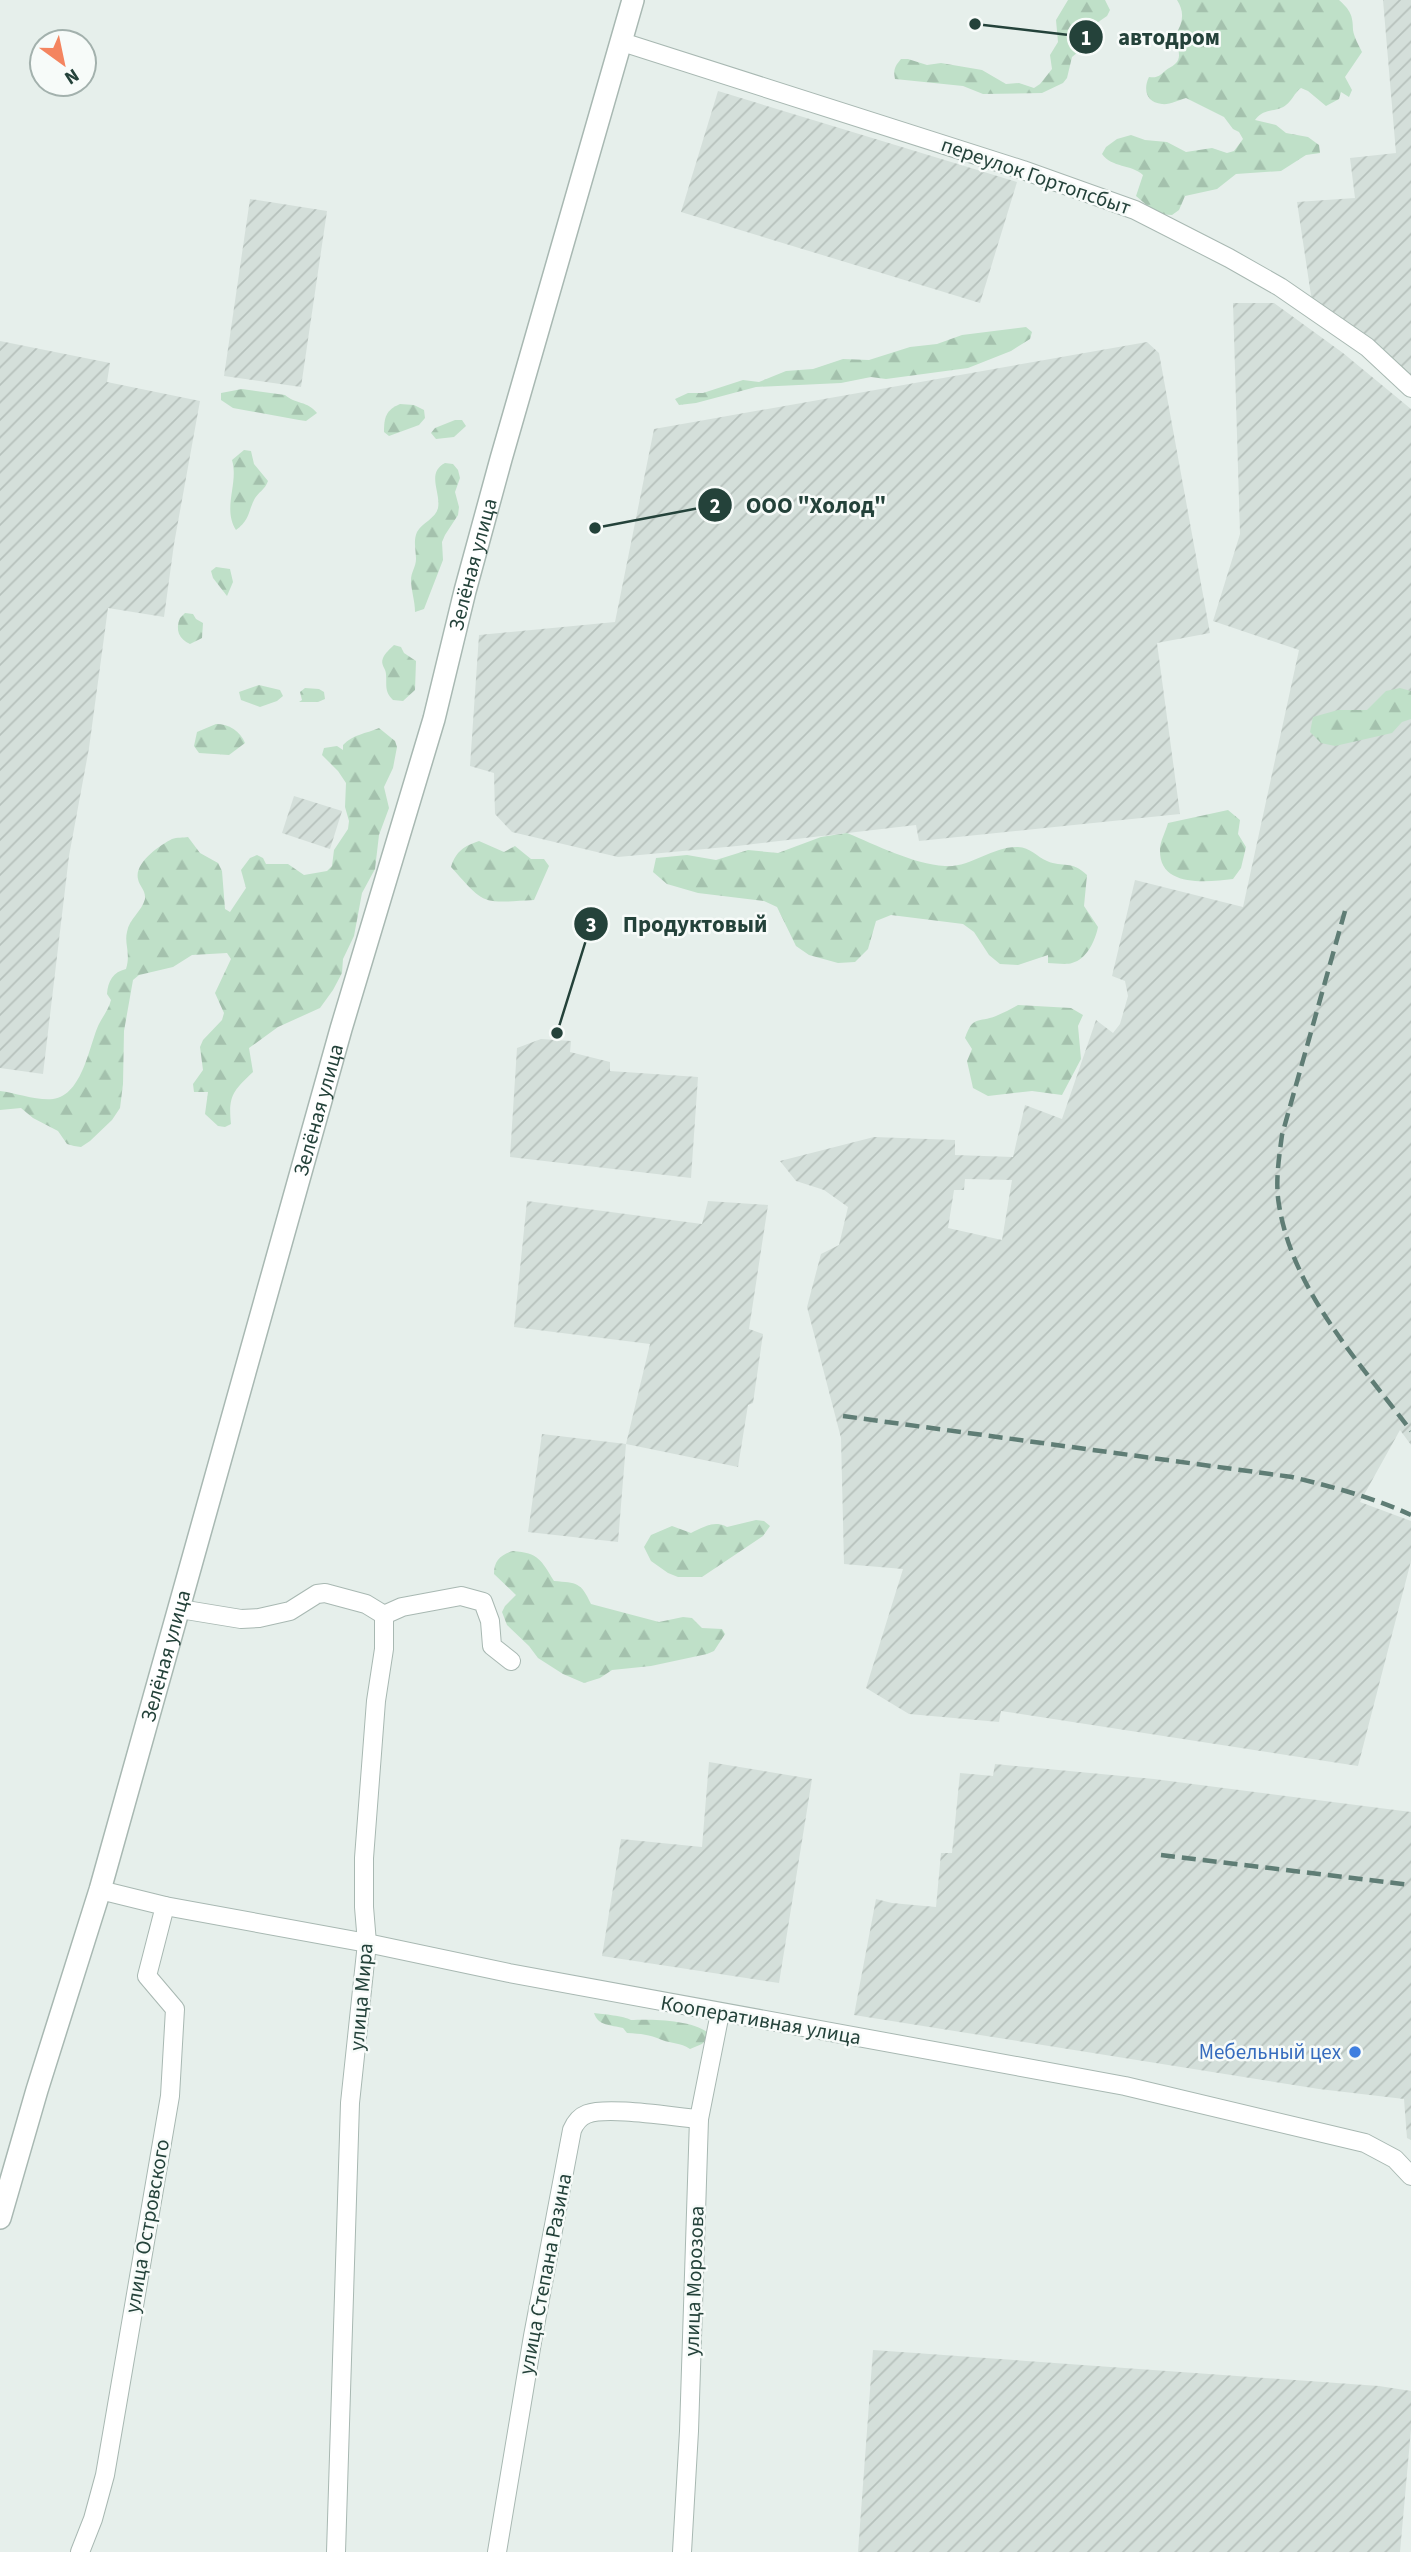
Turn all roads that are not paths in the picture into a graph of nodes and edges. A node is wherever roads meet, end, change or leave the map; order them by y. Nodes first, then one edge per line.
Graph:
1 (633, 0) edge
2 (622, 42) junction
3 (1411, 388) edge
4 (180, 1608) junction
5 (384, 1615) junction
6 (511, 1661) dead end
7 (100, 1890) junction
8 (165, 1906) junction
9 (367, 1943) junction
10 (720, 2013) junction
11 (699, 2119) junction
12 (1411, 2176) edge
13 (0, 2218) edge
14 (80, 2552) edge
15 (336, 2552) edge
16 (497, 2552) edge
17 (682, 2552) edge

1 - 2 street, Зелёная улица
2 - 3 street, переулок Гортопсбыт
2 - 4 street, Зелёная улица
4 - 5 street
4 - 7 street, Зелёная улица
5 - 6 street
5 - 9 street, улица Мира
7 - 8 street, Кооперативная улица
7 - 13 street, Зелёная улица
8 - 9 street, Кооперативная улица
8 - 14 street, улица Островского
9 - 10 street, Кооперативная улица
9 - 15 street, улица Мира
10 - 11 street, улица Морозова
10 - 12 street, Кооперативная улица
11 - 16 street, улица Степана Разина
11 - 17 street, улица Морозова

